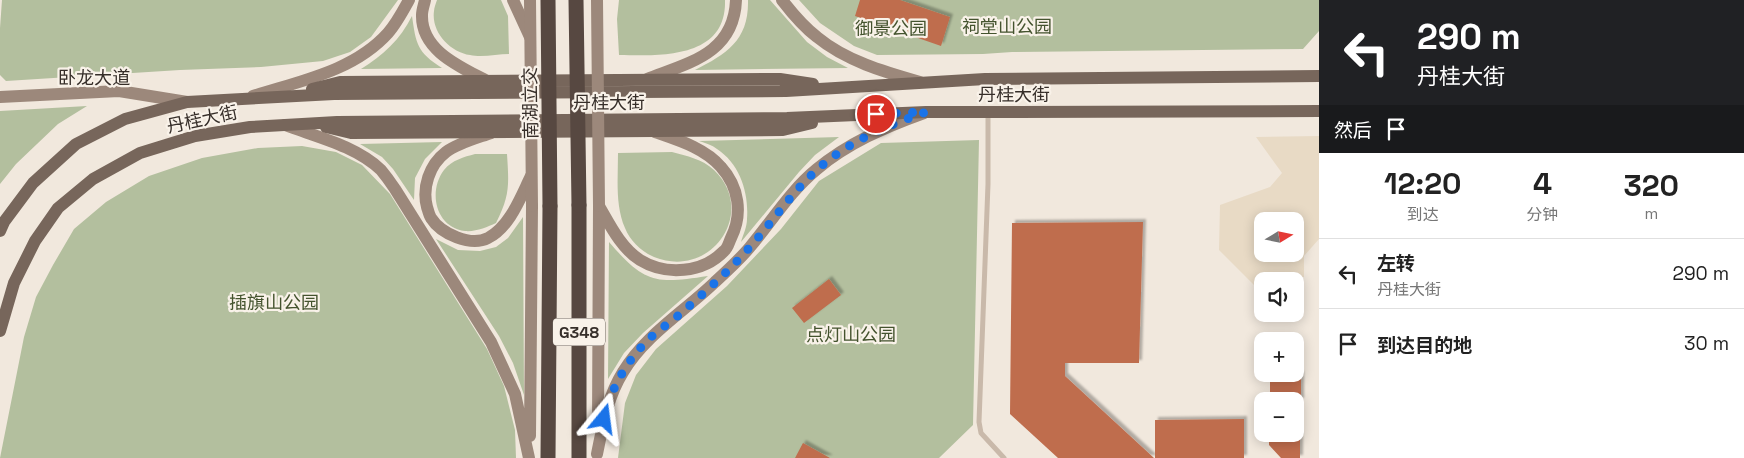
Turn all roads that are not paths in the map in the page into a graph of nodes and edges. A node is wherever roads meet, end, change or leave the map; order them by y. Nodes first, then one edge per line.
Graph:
1 (408, 0) edge
2 (425, 0) edge
3 (513, 0) edge
4 (530, 0) edge
5 (548, 0) edge
6 (576, 0) edge
7 (736, 0) edge
8 (782, 0) edge
9 (598, 3) edge
10 (530, 37) junction
11 (1319, 76) edge
12 (644, 80) junction
13 (487, 81) junction
14 (920, 82) junction
15 (838, 87) junction
16 (285, 96) junction
17 (0, 97) edge
18 (245, 99) junction
19 (187, 102) junction
20 (1319, 111) edge
21 (926, 112) junction
22 (988, 112) junction
23 (842, 116) junction
24 (314, 123) junction
25 (285, 125) junction
26 (653, 131) junction
27 (493, 132) junction
28 (531, 176) junction
29 (598, 206) junction
30 (0, 231) edge
31 (0, 331) edge
32 (597, 456) edge
33 (530, 458) edge
34 (548, 458) edge
35 (579, 458) edge
36 (1004, 458) edge

1 - 18 street
2 - 13 street
3 - 10 street
4 - 10 street, bridge
5 - 34 highway, 南湖立交 / G348, bridge
6 - 35 highway, G348, bridge
7 - 12 street
8 - 14 street
9 - 29 street, bridge
10 - 28 street, bridge
11 - 14 main road, 丹桂大街
12 - 13 main road
12 - 15 main road
13 - 16 main road
14 - 15 main road, 丹桂大街
15 - 16 main road, 丹桂大街
16 - 18 main road, 丹桂大街
17 - 19 street, 卧龙大道
18 - 19 main road, 丹桂大街
19 - 30 main road, 丹桂大街
20 - 22 main road, 丹桂大街
21 - 22 main road, 丹桂大街
21 - 23 main road, 丹桂大街
21 - 32 street
22 - 36 lane
23 - 24 main road, 丹桂大街
23 - 26 main road
24 - 25 main road, 丹桂大街
24 - 27 main road
25 - 31 main road, 丹桂大街
25 - 33 street
26 - 27 main road
26 - 29 street
27 - 28 street
28 - 33 street, bridge
29 - 32 street

